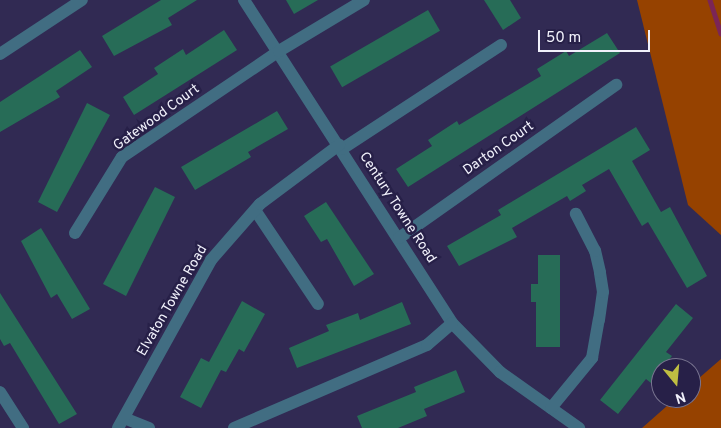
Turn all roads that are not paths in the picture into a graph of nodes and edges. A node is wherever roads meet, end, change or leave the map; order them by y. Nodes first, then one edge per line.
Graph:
1 (82, 0) edge
2 (244, 0) edge
3 (364, 0) edge
4 (501, 45) dead end
5 (279, 51) junction
6 (0, 54) edge
7 (616, 85) dead end
8 (341, 147) junction
9 (255, 210) junction
10 (576, 214) dead end
11 (76, 233) dead end
12 (399, 238) junction
13 (318, 304) dead end
14 (452, 322) junction
15 (0, 392) edge
16 (551, 408) junction
17 (121, 423) edge
18 (23, 428) edge
19 (150, 428) edge
20 (234, 428) edge
21 (579, 428) edge

1 - 6 street
2 - 5 street, Century Towne Road
3 - 5 street, Gatewood Court
4 - 8 street, Elvaton Towne Road
5 - 8 street, Century Towne Road
5 - 11 street, Gatewood Court
7 - 12 street, Darton Court
8 - 9 street, Elvaton Towne Road
8 - 12 street, Century Towne Road
9 - 13 street
9 - 17 street, Elvaton Towne Road
10 - 16 street
12 - 14 street, Century Towne Road
14 - 16 street, Century Towne Road
14 - 20 street
15 - 18 street
16 - 21 street, Century Towne Road
17 - 19 street

